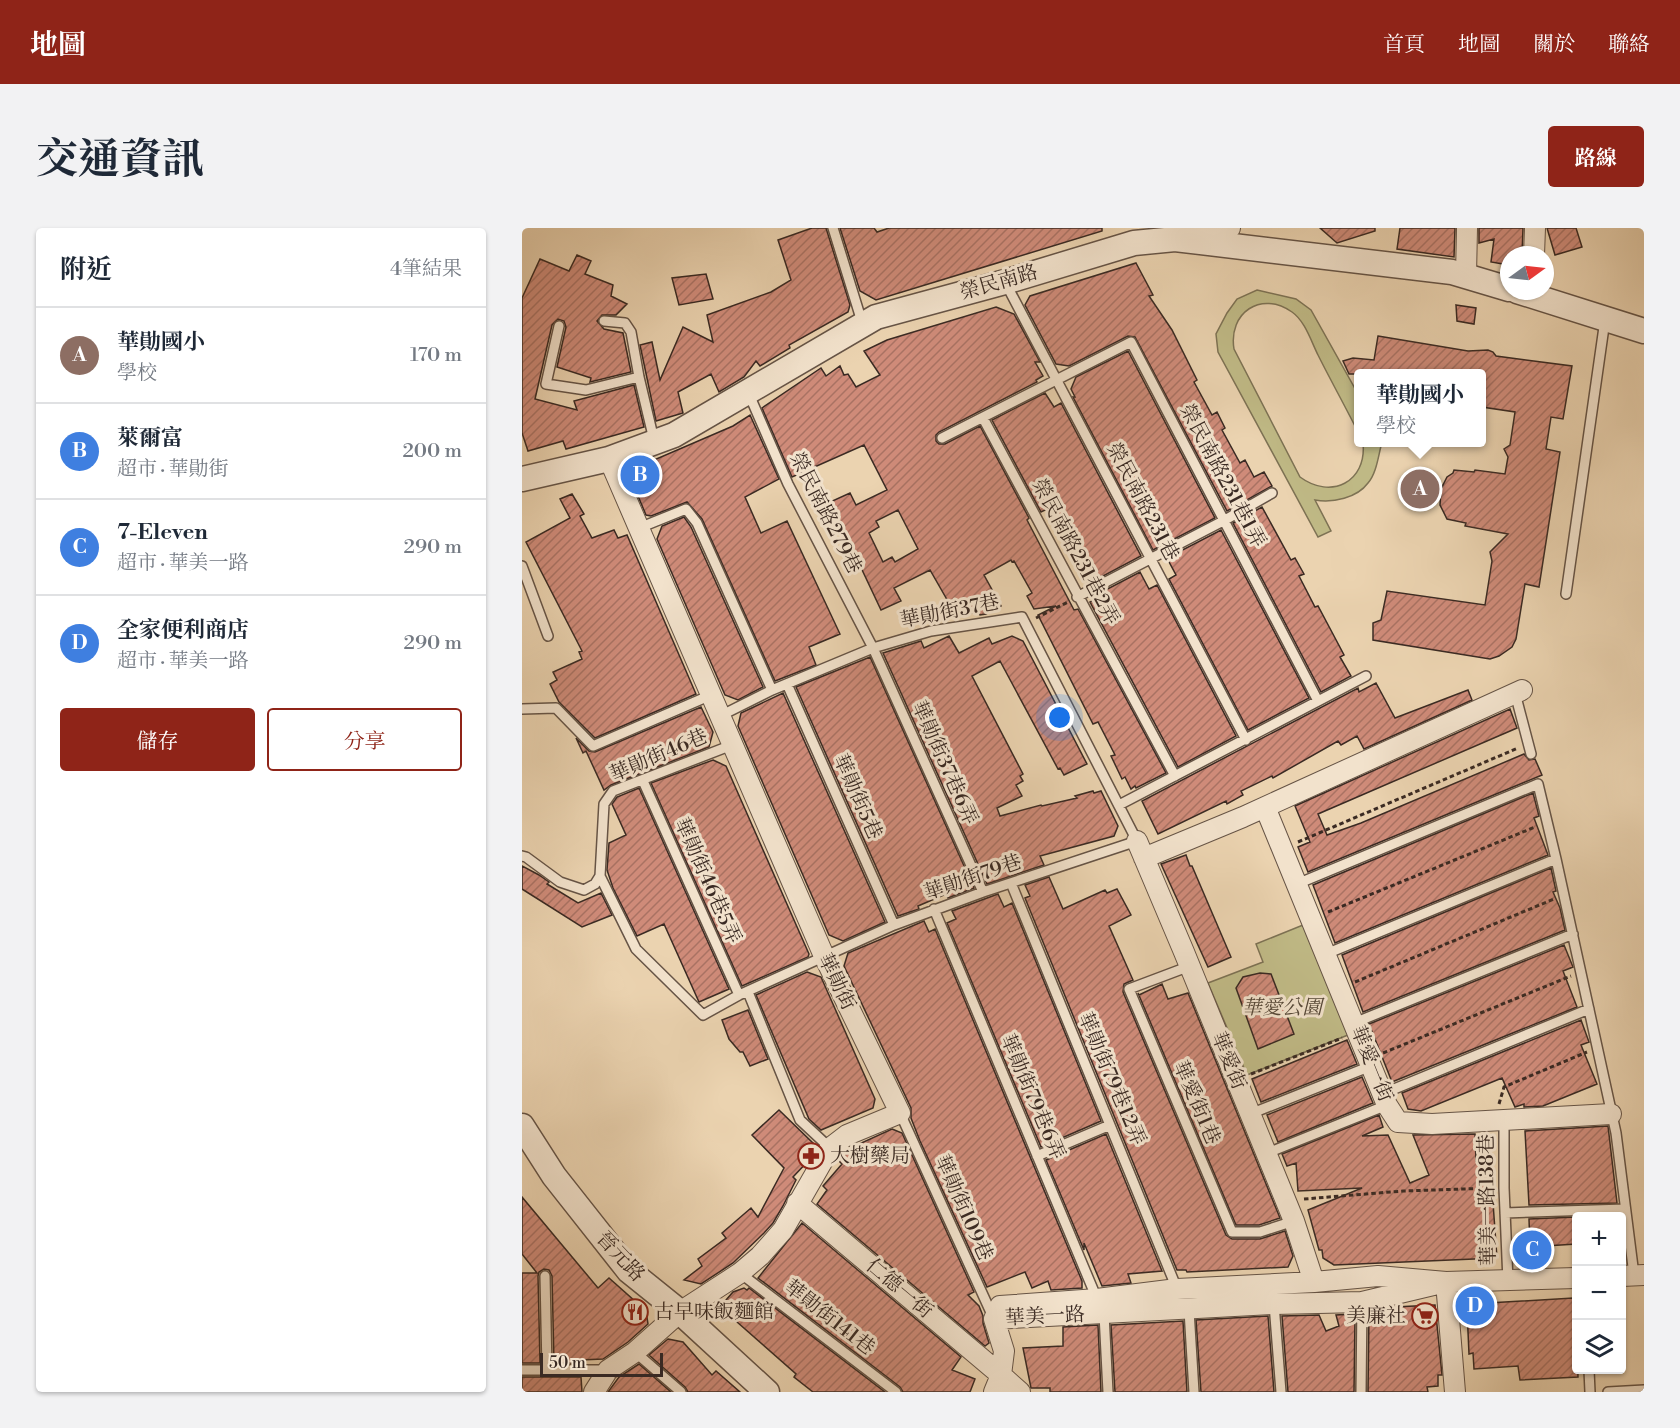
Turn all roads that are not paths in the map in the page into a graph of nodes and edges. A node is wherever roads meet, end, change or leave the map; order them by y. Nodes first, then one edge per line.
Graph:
1 (833, 228) edge
2 (1230, 228) edge
3 (1467, 228) edge
4 (1535, 228) edge
5 (1176, 239) junction
6 (1534, 246) edge
7 (1466, 276) junction
8 (1005, 282) junction
9 (1500, 286) edge
10 (1549, 300) edge
11 (1605, 317) junction
12 (604, 321) dead end
13 (863, 325) junction
14 (559, 326) dead end
15 (1644, 331) edge
16 (639, 378) junction
17 (1056, 380) junction
18 (748, 392) junction
19 (983, 418) junction
20 (942, 438) dead end
21 (655, 442) junction
22 (609, 459) junction
23 (522, 479) edge
24 (1272, 493) dead end
25 (1225, 520) junction
26 (639, 528) junction
27 (1152, 558) junction
28 (522, 566) edge
29 (1566, 594) dead end
30 (1077, 597) junction
31 (548, 636) dead end
32 (873, 648) junction
33 (1366, 676) dead end
34 (788, 684) junction
35 (772, 690) junction
36 (1518, 692) joint
37 (711, 695) junction
38 (1318, 701) junction
39 (522, 709) edge
40 (720, 716) junction
41 (1246, 740) junction
42 (732, 745) junction
43 (1531, 754) dead end
44 (1175, 776) junction
45 (643, 781) junction
46 (1119, 805) junction
47 (1265, 807) junction
48 (1140, 850) junction
49 (522, 856) edge
50 (1556, 859) junction
51 (600, 876) junction
52 (1011, 883) junction
53 (1297, 884) junction
54 (982, 892) junction
55 (934, 909) junction
56 (894, 925) junction
57 (1572, 934) junction
58 (1326, 954) junction
59 (824, 956) junction
60 (1190, 966) junction
61 (743, 994) junction
62 (1589, 1010) junction
63 (1356, 1027) junction
64 (1370, 1063) junction
65 (1384, 1099) junction
66 (900, 1113) junction
67 (1250, 1114) junction
68 (1611, 1114) junction
69 (1499, 1120) junction
70 (1110, 1125) junction
71 (522, 1126) edge
72 (830, 1148) junction
73 (1266, 1154) junction
74 (1037, 1156) junction
75 (797, 1203) junction
76 (1625, 1209) junction
77 (1505, 1213) junction
78 (1294, 1221) junction
79 (740, 1273) junction
80 (1633, 1275) edge
81 (545, 1276) dead end
82 (1572, 1278) edge
83 (1314, 1281) junction
84 (1508, 1281) junction
85 (1446, 1282) junction
86 (1177, 1289) junction
87 (1362, 1302) junction
88 (1274, 1304) junction
89 (1100, 1307) junction
90 (1189, 1310) junction
91 (680, 1312) junction
92 (994, 1319) junction
93 (635, 1352) junction
94 (547, 1369) junction
95 (522, 1370) edge
96 (608, 1370) junction
97 (1589, 1374) edge
98 (997, 1384) edge
99 (1644, 1390) edge
100 (594, 1392) edge
101 (681, 1392) edge
102 (767, 1392) edge
103 (896, 1392) edge
104 (1020, 1392) edge
105 (1108, 1392) edge
106 (1194, 1392) edge
107 (1281, 1392) edge
108 (1361, 1392) edge
109 (1455, 1392) edge
110 (1590, 1392) edge
111 (1608, 1392) edge

1 - 13 lane
2 - 5 street
3 - 7 street
4 - 6 street
5 - 7 street, 榮民南路
5 - 8 street, 榮民南路
7 - 9 street, 榮民南路
8 - 13 street, 榮民南路
8 - 17 lane, 榮民南路231巷
10 - 11 street, 榮民南路
11 - 15 street, 榮民南路
11 - 29 lane
12 - 16 lane
13 - 18 street, 榮民南路
14 - 16 lane
16 - 21 lane
17 - 19 lane
17 - 25 lane, 榮民南路231巷1弄
17 - 27 lane, 榮民南路231巷
18 - 21 street, 榮民南路
18 - 32 lane, 榮民南路279巷
19 - 20 lane
19 - 30 lane, 榮民南路231巷2弄
21 - 22 street, 榮民南路
22 - 23 street, 榮民南路
22 - 26 street, 華勛街
24 - 25 lane
25 - 27 lane
25 - 38 lane, 榮民南路231巷1弄
26 - 35 lane
26 - 37 street, 華勛街
27 - 30 lane
27 - 41 lane, 榮民南路231巷
28 - 31 lane
30 - 44 lane, 榮民南路231巷2弄
32 - 34 lane, 華勛街37巷
32 - 46 lane, 華勛街37巷
32 - 54 lane, 華勛街37巷6弄
33 - 38 lane
34 - 35 lane, 華勛街37巷
34 - 56 lane, 華勛街5巷
35 - 40 lane, 華勛街37巷
36 - 43 lane
36 - 47 street
37 - 39 lane
37 - 40 street, 華勛街
38 - 41 lane
40 - 42 street, 華勛街
41 - 44 lane
42 - 45 lane, 華勛街46巷
42 - 59 street, 華勛街
44 - 46 lane
45 - 51 lane, 華勛街46巷
45 - 61 lane, 華勛街46巷5弄
46 - 48 lane, 華勛街37巷
47 - 48 street
47 - 53 street, 華愛一街
48 - 52 lane, 華勛街79巷
48 - 60 street, 華愛街
49 - 51 lane
50 - 53 lane
50 - 57 lane
50 - 58 lane
51 - 61 lane, 華勛街46巷
52 - 54 lane, 華勛街79巷
52 - 70 lane, 華勛街79巷12弄
53 - 58 street, 華愛一街
54 - 55 lane, 華勛街79巷
55 - 56 lane, 華勛街79巷
55 - 74 lane, 華勛街79巷6弄
56 - 59 lane, 華勛街79巷
57 - 62 lane
57 - 63 lane
58 - 63 street, 華愛一街
59 - 61 lane, 華勛街79巷
59 - 66 street, 華勛街
60 - 67 street, 華愛街
60 - 78 lane, 華愛街1巷
61 - 72 lane, 華勛街46巷5弄
62 - 65 lane
62 - 68 lane
63 - 64 street, 華愛一街
64 - 65 street, 華愛一街
64 - 67 lane
65 - 69 street, 華愛一街
65 - 73 lane
66 - 72 street
66 - 92 lane, 華勛街109巷
67 - 73 street, 華愛街
68 - 69 street, 華愛一街
68 - 76 lane
69 - 77 lane, 華美一路138巷
70 - 74 lane
70 - 86 lane, 華勛街79巷12弄
71 - 91 street, 晉元路
72 - 75 street
73 - 78 street, 華愛街
74 - 89 lane, 華勛街79巷6弄
75 - 79 street
75 - 98 street, 仁德一街
76 - 77 lane
76 - 80 lane
77 - 84 lane, 華美一路138巷
78 - 83 street, 華愛街
79 - 91 street
79 - 103 lane, 華勛街141巷
81 - 94 lane
82 - 84 street, 華美一路
83 - 85 street, 華美一路
83 - 86 street, 華美一路
84 - 85 street, 華美一路
85 - 87 street, 華美一路
85 - 109 street
86 - 89 street, 華美一路
87 - 88 street, 華美一路
87 - 108 lane
88 - 90 street, 華美一路
88 - 107 lane
89 - 90 street, 華美一路
89 - 92 street, 華美一路
89 - 105 lane, 華勛街79巷6弄
90 - 106 lane
91 - 93 street
91 - 102 street, 晉元路
92 - 98 street
93 - 96 street
93 - 101 lane
94 - 95 lane
94 - 96 lane
96 - 100 street
97 - 110 lane
98 - 104 street, 仁德一街
99 - 111 lane

